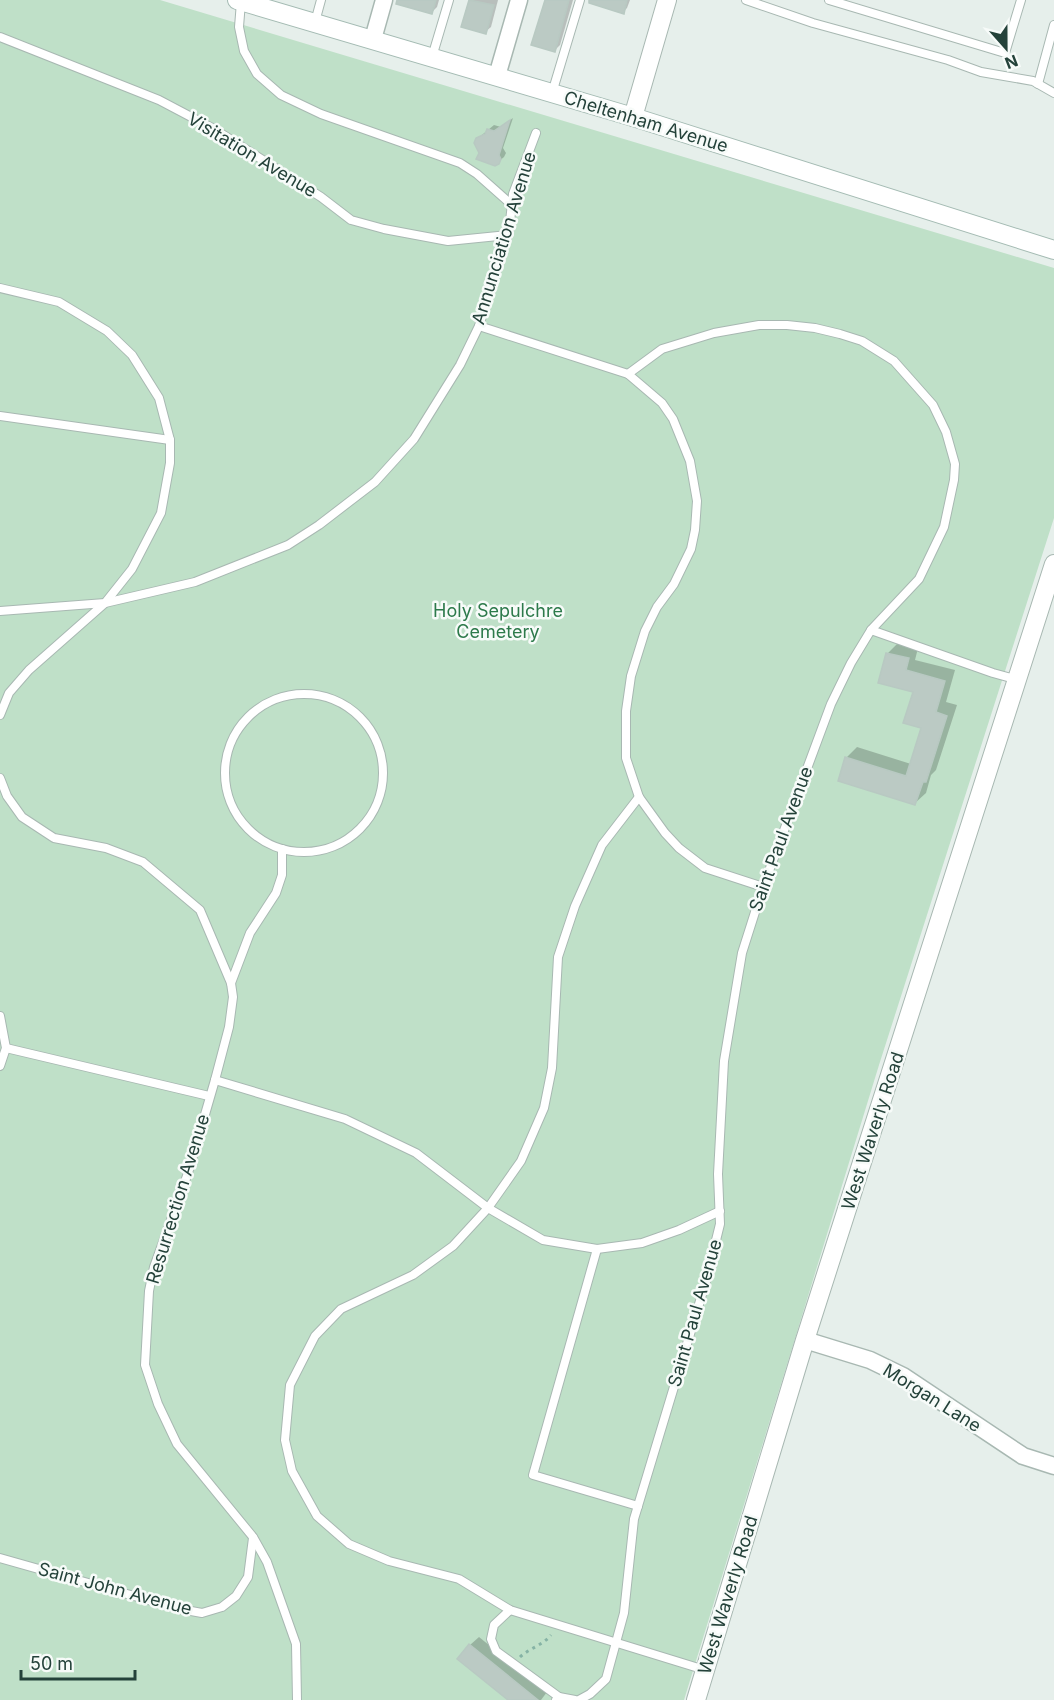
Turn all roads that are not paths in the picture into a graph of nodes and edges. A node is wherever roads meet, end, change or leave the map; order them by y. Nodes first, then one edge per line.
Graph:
1 (240, 0) edge
2 (321, 0) edge
3 (384, 0) edge
4 (449, 0) edge
5 (519, 0) edge
6 (580, 0) edge
7 (667, 0) edge
8 (746, 0) edge
9 (829, 0) edge
10 (1021, 0) edge
11 (315, 22) junction
12 (1054, 25) edge
13 (0, 37) edge
14 (373, 39) junction
15 (432, 57) junction
16 (497, 76) junction
17 (1038, 84) junction
18 (552, 93) junction
19 (1054, 93) edge
20 (633, 117) junction
21 (537, 133) dead end
22 (512, 205) junction
23 (508, 234) junction
24 (1054, 250) edge
25 (0, 288) edge
26 (479, 326) junction
27 (628, 374) junction
28 (0, 416) edge
29 (170, 440) junction
30 (1054, 564) edge
31 (105, 603) junction
32 (0, 611) edge
33 (872, 630) junction
34 (1018, 680) junction
35 (0, 715) edge
36 (0, 778) edge
37 (639, 797) junction
38 (282, 849) junction
39 (762, 887) junction
40 (231, 982) junction
41 (0, 1016) edge
42 (6, 1048) junction
43 (0, 1066) edge
44 (214, 1080) junction
45 (209, 1096) junction
46 (488, 1208) junction
47 (720, 1211) junction
48 (597, 1249) junction
49 (805, 1340) junction
50 (1054, 1466) edge
51 (638, 1506) junction
52 (253, 1538) junction
53 (0, 1557) edge
54 (510, 1610) junction
55 (616, 1643) junction
56 (705, 1670) junction
57 (558, 1699) edge
58 (297, 1700) edge
59 (577, 1700) edge
60 (696, 1700) edge

1 - 11 street, Cheltenham Avenue
1 - 22 lane
2 - 11 lane
3 - 14 street
4 - 15 lane
5 - 16 street
6 - 18 lane
7 - 20 street
8 - 17 lane
9 - 10 lane
11 - 14 street, Cheltenham Avenue
12 - 17 lane
13 - 23 lane, Visitation Avenue
14 - 15 street, Cheltenham Avenue
15 - 16 street, Cheltenham Avenue
16 - 18 street, Cheltenham Avenue
17 - 19 lane
18 - 20 street, Cheltenham Avenue
20 - 24 street, Cheltenham Avenue
21 - 22 lane, Annunciation Avenue
22 - 23 lane, Annunciation Avenue
23 - 26 lane, Annunciation Avenue
25 - 29 lane
26 - 27 lane
26 - 31 lane, Annunciation Avenue
27 - 33 lane, Saint Paul Avenue
27 - 37 lane
28 - 29 lane
29 - 31 lane
30 - 34 street, West Waverly Road
31 - 32 lane, Annunciation Avenue
31 - 35 lane
33 - 34 lane
33 - 39 lane, Saint Paul Avenue
34 - 49 street, West Waverly Road
36 - 40 lane
37 - 39 lane
37 - 46 lane
38 - 38 lane
38 - 40 lane
39 - 47 lane, Saint Paul Avenue
40 - 44 lane, Resurrection Avenue
41 - 42 lane
42 - 43 lane
42 - 45 lane
44 - 45 lane, Resurrection Avenue
44 - 46 lane
45 - 52 lane, Resurrection Avenue
46 - 48 lane
46 - 54 lane
47 - 48 lane
47 - 51 lane, Saint Paul Avenue
48 - 51 lane
49 - 50 street, Morgan Lane
49 - 56 street, West Waverly Road
51 - 55 lane, Saint Paul Avenue
52 - 53 lane, Saint John Avenue
52 - 58 lane, Resurrection Avenue
54 - 55 lane
54 - 57 lane
55 - 56 lane
55 - 59 lane
56 - 60 street, West Waverly Road
57 - 59 lane

